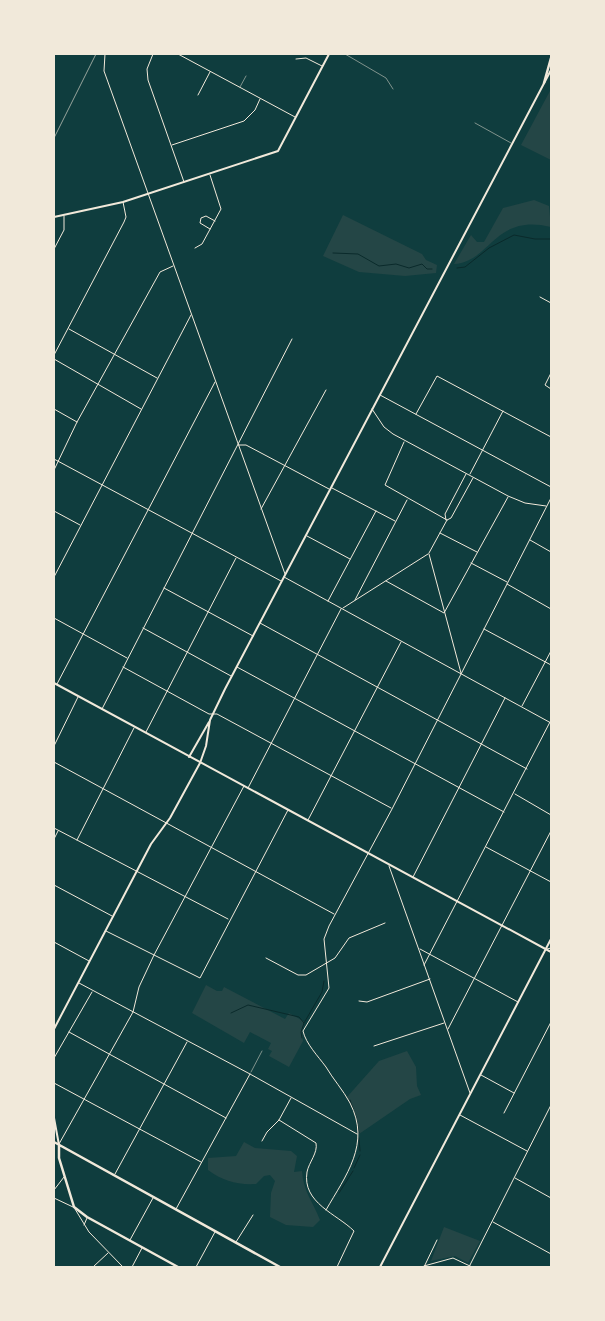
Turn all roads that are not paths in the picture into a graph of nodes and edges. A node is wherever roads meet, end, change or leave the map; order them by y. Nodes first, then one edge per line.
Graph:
1 (105, 54) edge
2 (153, 54) edge
3 (178, 54) edge
4 (329, 54) edge
5 (344, 54) edge
6 (551, 58) edge
7 (296, 59) dead end
8 (322, 66) junction
9 (551, 70) edge
10 (210, 71) junction
11 (246, 76) dead end
12 (544, 83) junction
13 (240, 86) junction
14 (393, 89) dead end
15 (198, 94) dead end
16 (260, 98) junction
17 (296, 117) junction
18 (476, 123) dead end
19 (512, 144) junction
20 (171, 146) junction
21 (210, 174) junction
22 (184, 182) junction
23 (147, 194) junction
24 (123, 202) junction
25 (64, 216) junction
26 (54, 217) edge
27 (215, 221) junction
28 (210, 229) junction
29 (195, 248) dead end
30 (54, 249) edge
31 (173, 266) junction
32 (540, 297) dead end
33 (551, 303) edge
34 (191, 315) junction
35 (68, 328) junction
36 (292, 339) dead end
37 (114, 354) junction
38 (54, 355) edge
39 (54, 359) edge
40 (551, 373) edge
41 (158, 378) junction
42 (215, 381) junction
43 (98, 383) junction
44 (551, 388) edge
45 (326, 390) dead end
46 (379, 394) junction
47 (54, 409) edge
48 (142, 409) junction
49 (372, 409) junction
50 (504, 410) junction
51 (416, 414) junction
52 (77, 422) junction
53 (551, 437) edge
54 (405, 441) junction
55 (238, 446) junction
56 (483, 450) junction
57 (54, 460) edge
58 (58, 462) junction
59 (285, 465) junction
60 (54, 470) edge
61 (466, 473) junction
62 (470, 475) junction
63 (473, 477) junction
64 (102, 485) junction
65 (551, 487) edge
66 (330, 488) junction
67 (508, 496) junction
68 (551, 498) edge
69 (407, 499) junction
70 (547, 506) junction
71 (261, 509) junction
72 (147, 510) junction
73 (54, 511) edge
74 (376, 511) junction
75 (446, 520) junction
76 (395, 522) junction
77 (81, 526) junction
78 (192, 533) junction
79 (440, 533) junction
80 (306, 535) junction
81 (530, 540) junction
82 (478, 552) junction
83 (551, 552) edge
84 (429, 554) junction
85 (237, 557) junction
86 (350, 560) junction
87 (472, 563) junction
88 (284, 576) junction
89 (54, 577) edge
90 (386, 581) junction
91 (281, 582) junction
92 (507, 583) junction
93 (164, 588) junction
94 (355, 600) junction
95 (328, 601) junction
96 (342, 608) junction
97 (551, 609) edge
98 (209, 612) junction
99 (444, 613) junction
100 (54, 618) edge
101 (260, 623) junction
102 (143, 628) junction
103 (484, 628) junction
104 (82, 633) junction
105 (253, 636) junction
106 (402, 641) junction
107 (551, 651) edge
108 (188, 652) junction
109 (317, 654) junction
110 (128, 658) junction
111 (546, 662) junction
112 (551, 665) edge
113 (123, 667) junction
114 (237, 667) junction
115 (461, 673) junction
116 (232, 677) junction
117 (55, 684) edge
118 (378, 686) junction
119 (167, 692) junction
120 (78, 697) junction
121 (295, 698) junction
122 (505, 698) junction
123 (522, 707) junction
124 (101, 709) junction
125 (213, 713) junction
126 (210, 720) junction
127 (437, 720) junction
128 (551, 722) edge
129 (134, 727) junction
130 (355, 730) junction
131 (146, 733) junction
132 (271, 744) junction
133 (481, 744) junction
134 (54, 746) edge
135 (190, 757) junction
136 (54, 762) edge
137 (200, 763) junction
138 (415, 763) junction
139 (527, 769) junction
140 (331, 776) junction
141 (244, 786) junction
142 (459, 787) junction
143 (103, 788) junction
144 (248, 788) junction
145 (514, 794) junction
146 (392, 809) junction
147 (288, 810) junction
148 (504, 812) junction
149 (551, 815) edge
150 (308, 821) junction
151 (166, 823) junction
152 (54, 828) edge
153 (58, 830) junction
154 (551, 831) edge
155 (54, 839) edge
156 (76, 840) junction
157 (211, 847) junction
158 (486, 847) junction
159 (368, 854) junction
160 (389, 864) junction
161 (255, 871) junction
162 (531, 871) junction
163 (136, 873) junction
164 (413, 878) junction
165 (551, 882) edge
166 (54, 885) edge
167 (185, 897) junction
168 (458, 902) junction
169 (335, 915) junction
170 (113, 917) junction
171 (228, 920) junction
172 (385, 923) dead end
173 (502, 926) junction
174 (105, 931) junction
175 (551, 939) edge
176 (54, 942) edge
177 (551, 948) edge
178 (420, 949) junction
179 (546, 949) junction
180 (551, 952) edge
181 (154, 955) junction
182 (429, 955) junction
183 (266, 958) dead end
184 (89, 961) junction
185 (327, 961) junction
186 (424, 965) junction
187 (430, 979) junction
188 (475, 979) junction
189 (78, 982) junction
190 (93, 990) junction
191 (359, 1002) dead end
192 (519, 1003) junction
193 (132, 1012) junction
194 (445, 1022) junction
195 (551, 1022) edge
196 (54, 1029) edge
197 (448, 1029) junction
198 (69, 1032) junction
199 (187, 1042) junction
200 (374, 1046) dead end
201 (262, 1051) dead end
202 (110, 1055) junction
203 (54, 1058) edge
204 (250, 1074) junction
205 (481, 1075) junction
206 (54, 1083) edge
207 (164, 1085) junction
208 (471, 1093) junction
209 (514, 1093) junction
210 (291, 1097) junction
211 (84, 1100) junction
212 (551, 1106) edge
213 (504, 1114) dead end
214 (460, 1115) junction
215 (54, 1118) edge
216 (226, 1118) junction
217 (279, 1120) junction
218 (140, 1130) junction
219 (357, 1134) junction
220 (262, 1141) dead end
221 (54, 1142) edge
222 (59, 1145) junction
223 (528, 1152) junction
224 (201, 1162) junction
225 (115, 1175) junction
226 (65, 1176) junction
227 (515, 1178) junction
228 (54, 1190) edge
229 (153, 1197) junction
230 (54, 1198) edge
231 (551, 1198) edge
232 (74, 1207) junction
233 (176, 1209) junction
234 (326, 1210) junction
235 (253, 1215) dead end
236 (87, 1217) junction
237 (492, 1222) junction
238 (84, 1226) junction
239 (216, 1232) junction
240 (437, 1240) dead end
241 (130, 1241) junction
242 (236, 1243) junction
243 (143, 1248) junction
244 (109, 1252) junction
245 (551, 1254) edge
246 (93, 1267) edge
247 (123, 1267) edge
248 (132, 1267) edge
249 (178, 1267) edge
250 (196, 1267) edge
251 (280, 1267) edge
252 (337, 1267) edge
253 (380, 1267) edge
254 (424, 1267) edge
255 (470, 1267) edge

1 - 23 street
2 - 20 street
3 - 10 street
4 - 8 street
5 - 14 lane
6 - 12 main road
7 - 8 street
8 - 17 street
9 - 12 street
10 - 13 street
10 - 15 street
11 - 13 lane
12 - 19 street
13 - 16 street
16 - 17 street
16 - 20 street
17 - 21 street
18 - 19 lane
19 - 46 street
20 - 22 street
21 - 22 street
21 - 27 street
22 - 23 street
23 - 24 street
23 - 31 street
24 - 25 street
24 - 35 street
25 - 26 street
25 - 30 street
27 - 28 street
27 - 28 street
28 - 29 street
31 - 34 street
31 - 37 street
32 - 33 street
34 - 41 street
34 - 42 street
35 - 37 street
35 - 38 street
36 - 55 street
37 - 41 street
37 - 43 street
39 - 43 street
40 - 44 street
41 - 48 street
42 - 55 street
42 - 72 street
43 - 48 street
43 - 52 street
45 - 59 street
46 - 49 street
46 - 51 street
47 - 52 street
48 - 64 street
49 - 54 street
49 - 66 street
50 - 51 street
50 - 53 street
50 - 56 street
51 - 56 street
52 - 58 street
54 - 61 street
54 - 69 street
55 - 59 street
55 - 71 street
55 - 78 street
56 - 62 street
56 - 65 street
57 - 58 street
58 - 60 street
58 - 64 street
59 - 66 street
59 - 71 street
61 - 62 street
61 - 75 street
62 - 63 street
63 - 67 street
63 - 75 street
64 - 72 street
64 - 77 street
66 - 74 street
66 - 80 street
67 - 70 street
67 - 82 street
68 - 70 street
69 - 75 street
69 - 76 street
70 - 81 street
71 - 88 street
72 - 78 street
72 - 104 street
73 - 77 street
74 - 76 street
74 - 86 street
75 - 79 street
76 - 94 street
77 - 89 street
78 - 85 street
78 - 93 street
79 - 82 street
79 - 84 street
80 - 86 street
80 - 88 street
81 - 83 street
81 - 92 street
82 - 87 street
84 - 90 street
84 - 99 street
85 - 91 street
85 - 98 street
86 - 95 street
87 - 92 street
87 - 99 street
88 - 91 street
88 - 95 street
90 - 94 street
90 - 99 street
91 - 101 street
92 - 97 street
92 - 103 street
93 - 98 street
93 - 102 street
94 - 96 street
95 - 96 street
96 - 106 street
96 - 109 street
98 - 105 street
98 - 108 street
99 - 115 street
100 - 104 street
101 - 105 street
101 - 109 street
102 - 108 street
102 - 110 street
103 - 111 street
103 - 115 street
104 - 110 street
104 - 117 street
105 - 114 street
106 - 115 street
106 - 118 street
107 - 111 street
108 - 116 street
108 - 119 street
109 - 118 street
109 - 121 street
110 - 113 street
111 - 112 street
111 - 123 street
113 - 119 street
113 - 124 street
114 - 116 street
114 - 121 street
115 - 122 street
115 - 127 street
116 - 125 street
117 - 120 street
118 - 127 street
118 - 130 street
119 - 125 street
119 - 131 street
120 - 124 street
120 - 134 street
121 - 130 street
121 - 132 street
122 - 123 street
122 - 133 street
123 - 128 street
124 - 129 street
125 - 126 street
125 - 132 street
126 - 135 street
126 - 137 street
127 - 133 street
127 - 138 street
128 - 139 street
129 - 131 street
129 - 143 street
130 - 138 street
130 - 140 street
131 - 135 street
132 - 140 street
132 - 144 street
133 - 139 street
133 - 142 street
135 - 137 street
136 - 143 street
137 - 141 street
137 - 151 street
138 - 142 street
138 - 146 street
139 - 145 street
140 - 146 street
140 - 150 street
141 - 144 street
141 - 157 street
142 - 148 street
142 - 164 street
143 - 151 street
143 - 156 street
144 - 147 street
145 - 148 street
145 - 149 street
146 - 159 street
147 - 150 street
147 - 161 street
148 - 158 street
150 - 159 street
151 - 157 street
151 - 163 street
152 - 153 street
153 - 155 street
153 - 156 street
154 - 162 street
156 - 163 street
157 - 161 street
157 - 167 street
158 - 162 street
158 - 168 street
159 - 160 street
159 - 169 street
160 - 164 street
160 - 178 street
161 - 169 street
161 - 171 street
162 - 165 street
162 - 173 street
163 - 167 street
163 - 170 street
164 - 168 street
166 - 170 street
167 - 171 street
167 - 181 street
168 - 173 street
168 - 182 street
169 - 185 street
170 - 174 street
171 - 181 street
172 - 185 street
173 - 179 street
173 - 188 street
174 - 181 street
174 - 184 street
175 - 179 street
176 - 184 street
177 - 179 street
178 - 182 street
178 - 186 street
179 - 180 street
179 - 192 street
181 - 193 street
182 - 186 street
182 - 188 street
183 - 185 street
184 - 189 street
185 - 219 street
186 - 187 street
187 - 191 street
187 - 194 street
188 - 192 street
188 - 197 street
189 - 190 street
189 - 196 street
190 - 193 street
190 - 198 street
192 - 205 street
193 - 199 street
193 - 202 street
194 - 197 street
194 - 200 street
195 - 209 street
197 - 208 street
198 - 202 street
198 - 203 street
199 - 204 street
199 - 207 street
201 - 204 lane
202 - 207 street
202 - 211 street
204 - 210 street
204 - 216 street
205 - 208 street
205 - 209 street
206 - 211 street
207 - 216 street
207 - 218 street
208 - 214 street
209 - 213 street
210 - 217 street
210 - 219 street
211 - 218 street
211 - 222 street
212 - 223 street
214 - 223 street
214 - 253 street
215 - 222 street
216 - 224 street
217 - 220 street
217 - 234 street
218 - 224 street
218 - 225 street
219 - 234 street
221 - 222 main road
222 - 225 main road
222 - 226 main road
223 - 227 street
224 - 233 street
225 - 229 main road
226 - 228 street
226 - 232 main road
227 - 231 street
227 - 237 street
229 - 233 main road
229 - 241 street
230 - 232 street
232 - 236 main road
232 - 238 street
233 - 239 main road
234 - 252 street
235 - 242 street
236 - 238 street
236 - 241 main road
237 - 245 street
237 - 255 street
238 - 244 street
239 - 242 main road
239 - 250 street
240 - 254 street
241 - 243 main road
242 - 251 main road
243 - 248 street
243 - 249 main road
244 - 246 street
244 - 247 street
254 - 255 street

